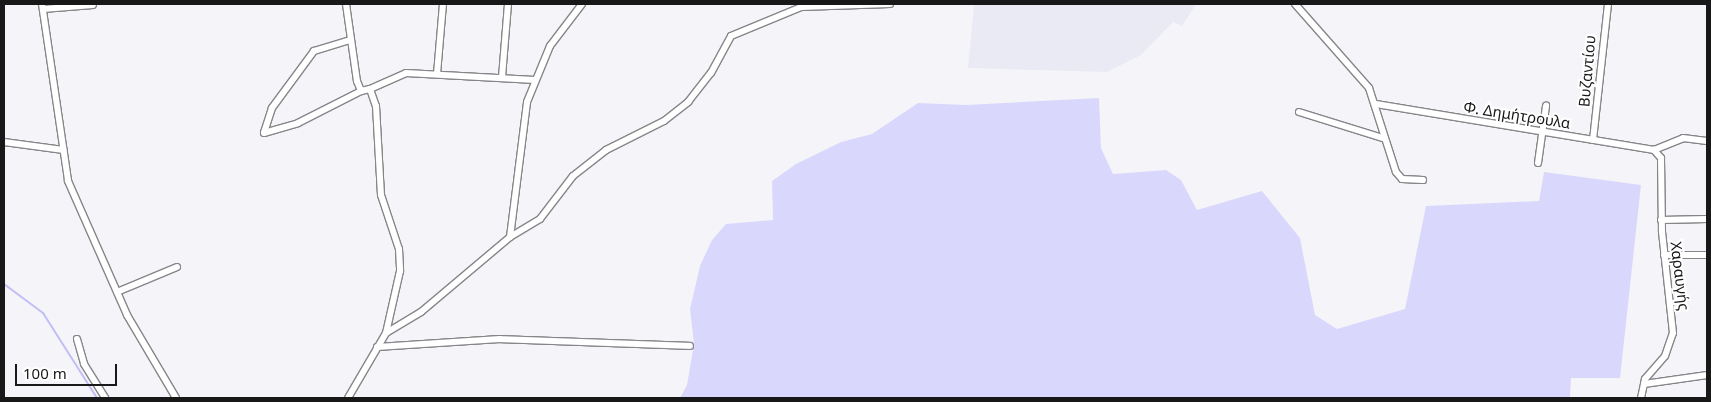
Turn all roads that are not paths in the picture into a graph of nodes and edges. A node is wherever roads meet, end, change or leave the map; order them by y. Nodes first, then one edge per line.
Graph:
1 (346, 4) edge
2 (443, 4) edge
3 (508, 4) edge
4 (582, 4) edge
5 (890, 4) edge
6 (1295, 4) edge
7 (1608, 4) edge
8 (93, 5) edge
9 (42, 6) edge
10 (350, 40) junction
11 (437, 74) junction
12 (502, 77) junction
13 (535, 80) junction
14 (370, 89) junction
15 (361, 91) junction
16 (1376, 104) junction
17 (1546, 106) dead end
18 (1299, 112) dead end
19 (1541, 130) junction
20 (1383, 138) junction
21 (1593, 140) junction
22 (1707, 141) edge
23 (4, 142) edge
24 (63, 150) junction
25 (1654, 150) junction
26 (1538, 163) dead end
27 (1423, 180) dead end
28 (1707, 219) edge
29 (1661, 220) junction
30 (510, 237) junction
31 (1664, 255) junction
32 (1707, 255) edge
33 (177, 267) dead end
34 (117, 292) junction
35 (386, 333) junction
36 (77, 339) dead end
37 (690, 346) dead end
38 (377, 347) junction
39 (1707, 375) edge
40 (1644, 384) junction
41 (106, 398) edge
42 (176, 398) edge
43 (348, 398) edge
44 (1641, 398) edge

1 - 10 street
2 - 11 street
3 - 12 street
4 - 13 street
5 - 30 street
6 - 16 street
7 - 21 street, Βυζαντίου
8 - 9 street
9 - 24 street
10 - 15 street
10 - 15 street
11 - 12 street
11 - 14 street
12 - 13 street
13 - 30 street
14 - 15 street
14 - 35 street
16 - 19 street, Φ. Δημήτρουλα
16 - 20 street
17 - 19 street
18 - 20 street
19 - 21 street, Φ. Δημήτρουλα
19 - 26 street
20 - 27 street
21 - 25 street, Φ. Δημήτρουλα
22 - 25 street
23 - 24 street
24 - 34 street
25 - 29 street, Χαραυγής
28 - 29 street
29 - 31 street, Χαραυγής
30 - 35 street
31 - 32 street
31 - 40 street, Χαραυγής
33 - 34 street
34 - 42 street
35 - 38 street
36 - 41 street
37 - 38 street
38 - 43 street
39 - 40 street
40 - 44 street, Χαραυγής

